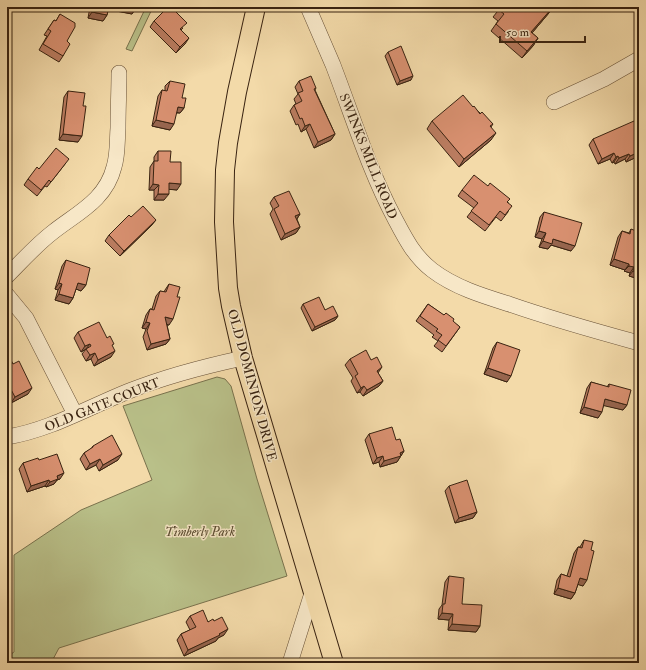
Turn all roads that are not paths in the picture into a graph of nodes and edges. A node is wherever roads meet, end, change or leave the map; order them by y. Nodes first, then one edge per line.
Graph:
1 (256, 7) edge
2 (308, 7) edge
3 (639, 60) edge
4 (119, 73) dead end
5 (554, 102) dead end
6 (7, 276) edge
7 (7, 295) edge
8 (639, 343) edge
9 (243, 358) junction
10 (75, 414) junction
11 (7, 437) edge
12 (313, 590) junction
13 (290, 663) edge
14 (334, 663) edge

1 - 9 main road, OLD DOMINION DRIVE
2 - 8 street, SWINKS MILL ROAD
3 - 5 street
4 - 6 street
7 - 10 street
9 - 10 street, OLD GATE COURT
9 - 12 main road, OLD DOMINION DRIVE
10 - 11 street, OLD GATE COURT
12 - 13 street
12 - 14 main road, OLD DOMINION DRIVE

